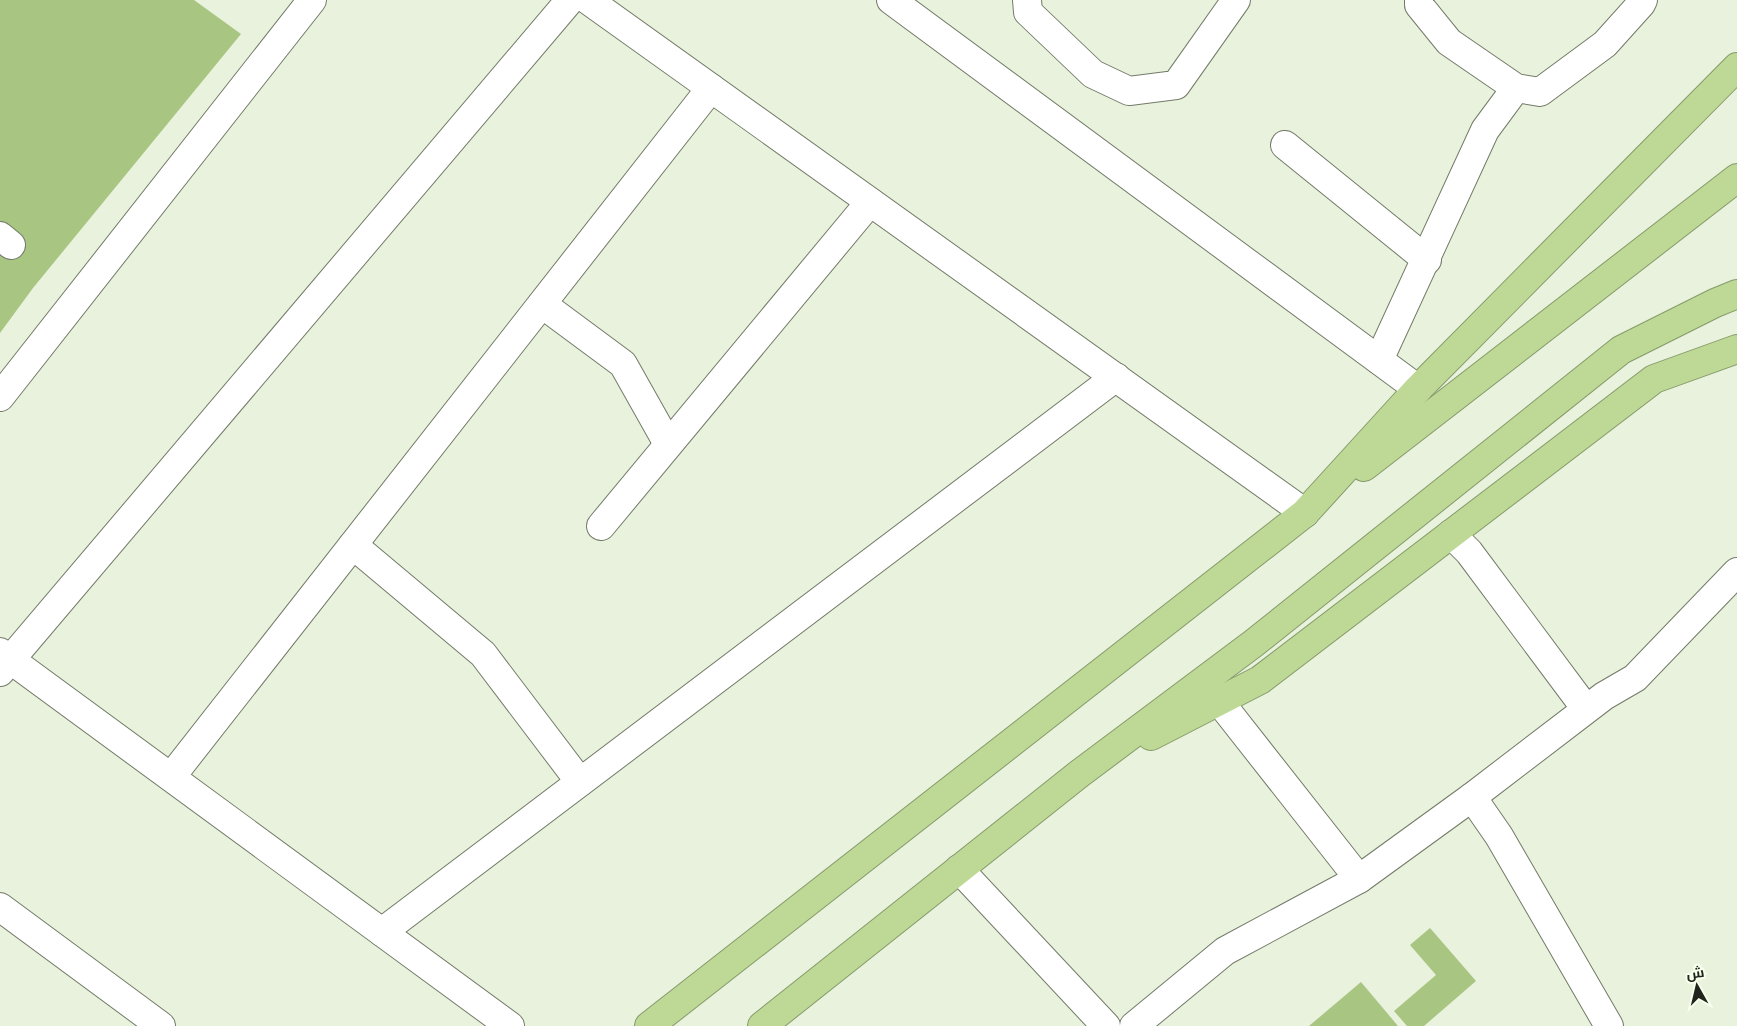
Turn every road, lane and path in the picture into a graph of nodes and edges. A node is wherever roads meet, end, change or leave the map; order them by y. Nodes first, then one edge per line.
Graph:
1 (312, 0) edge
2 (570, 0) edge
3 (588, 0) edge
4 (891, 0) edge
5 (1027, 0) edge
6 (1236, 0) edge
7 (1419, 0) edge
8 (1643, 0) edge
9 (1737, 66) edge
10 (711, 88) junction
11 (1516, 88) junction
12 (1285, 145) dead end
13 (1737, 178) edge
14 (870, 202) junction
15 (1427, 260) junction
16 (1737, 294) edge
17 (542, 304) junction
18 (1737, 348) edge
19 (1379, 360) junction
20 (1116, 377) junction
21 (1418, 389) junction
22 (0, 397) edge
23 (668, 444) junction
24 (1305, 512) junction
25 (600, 526) dead end
26 (1451, 534) junction
27 (353, 545) junction
28 (1737, 572) edge
29 (4, 661) edge
30 (1219, 701) junction
31 (1586, 709) junction
32 (1079, 774) junction
33 (171, 777) junction
34 (580, 782) junction
35 (1472, 797) junction
36 (959, 869) junction
37 (1359, 879) junction
38 (0, 907) edge
39 (382, 932) junction
40 (162, 1026) edge
41 (510, 1026) edge
42 (649, 1026) edge
43 (762, 1026) edge
44 (1106, 1026) edge
45 (1134, 1026) edge
46 (1608, 1026) edge

1 - 22 street
2 - 29 street
3 - 10 street
4 - 19 street
5 - 6 street
7 - 11 street
8 - 11 street
9 - 21 highway
10 - 14 street
10 - 17 street
11 - 15 street
12 - 15 street
13 - 24 highway
14 - 20 street
14 - 23 street
15 - 19 street
16 - 32 highway
17 - 23 street
17 - 27 street
18 - 26 highway
19 - 21 street
20 - 24 street
20 - 34 street
21 - 24 highway
23 - 25 street
24 - 42 highway
26 - 30 highway
26 - 31 street
27 - 33 street
27 - 34 street
28 - 31 street
29 - 33 street
30 - 32 highway
30 - 37 street
31 - 35 street
32 - 36 highway
33 - 39 street
34 - 39 street
35 - 37 street
35 - 46 street
36 - 43 highway
36 - 44 street
37 - 45 street
38 - 40 street
39 - 41 street

